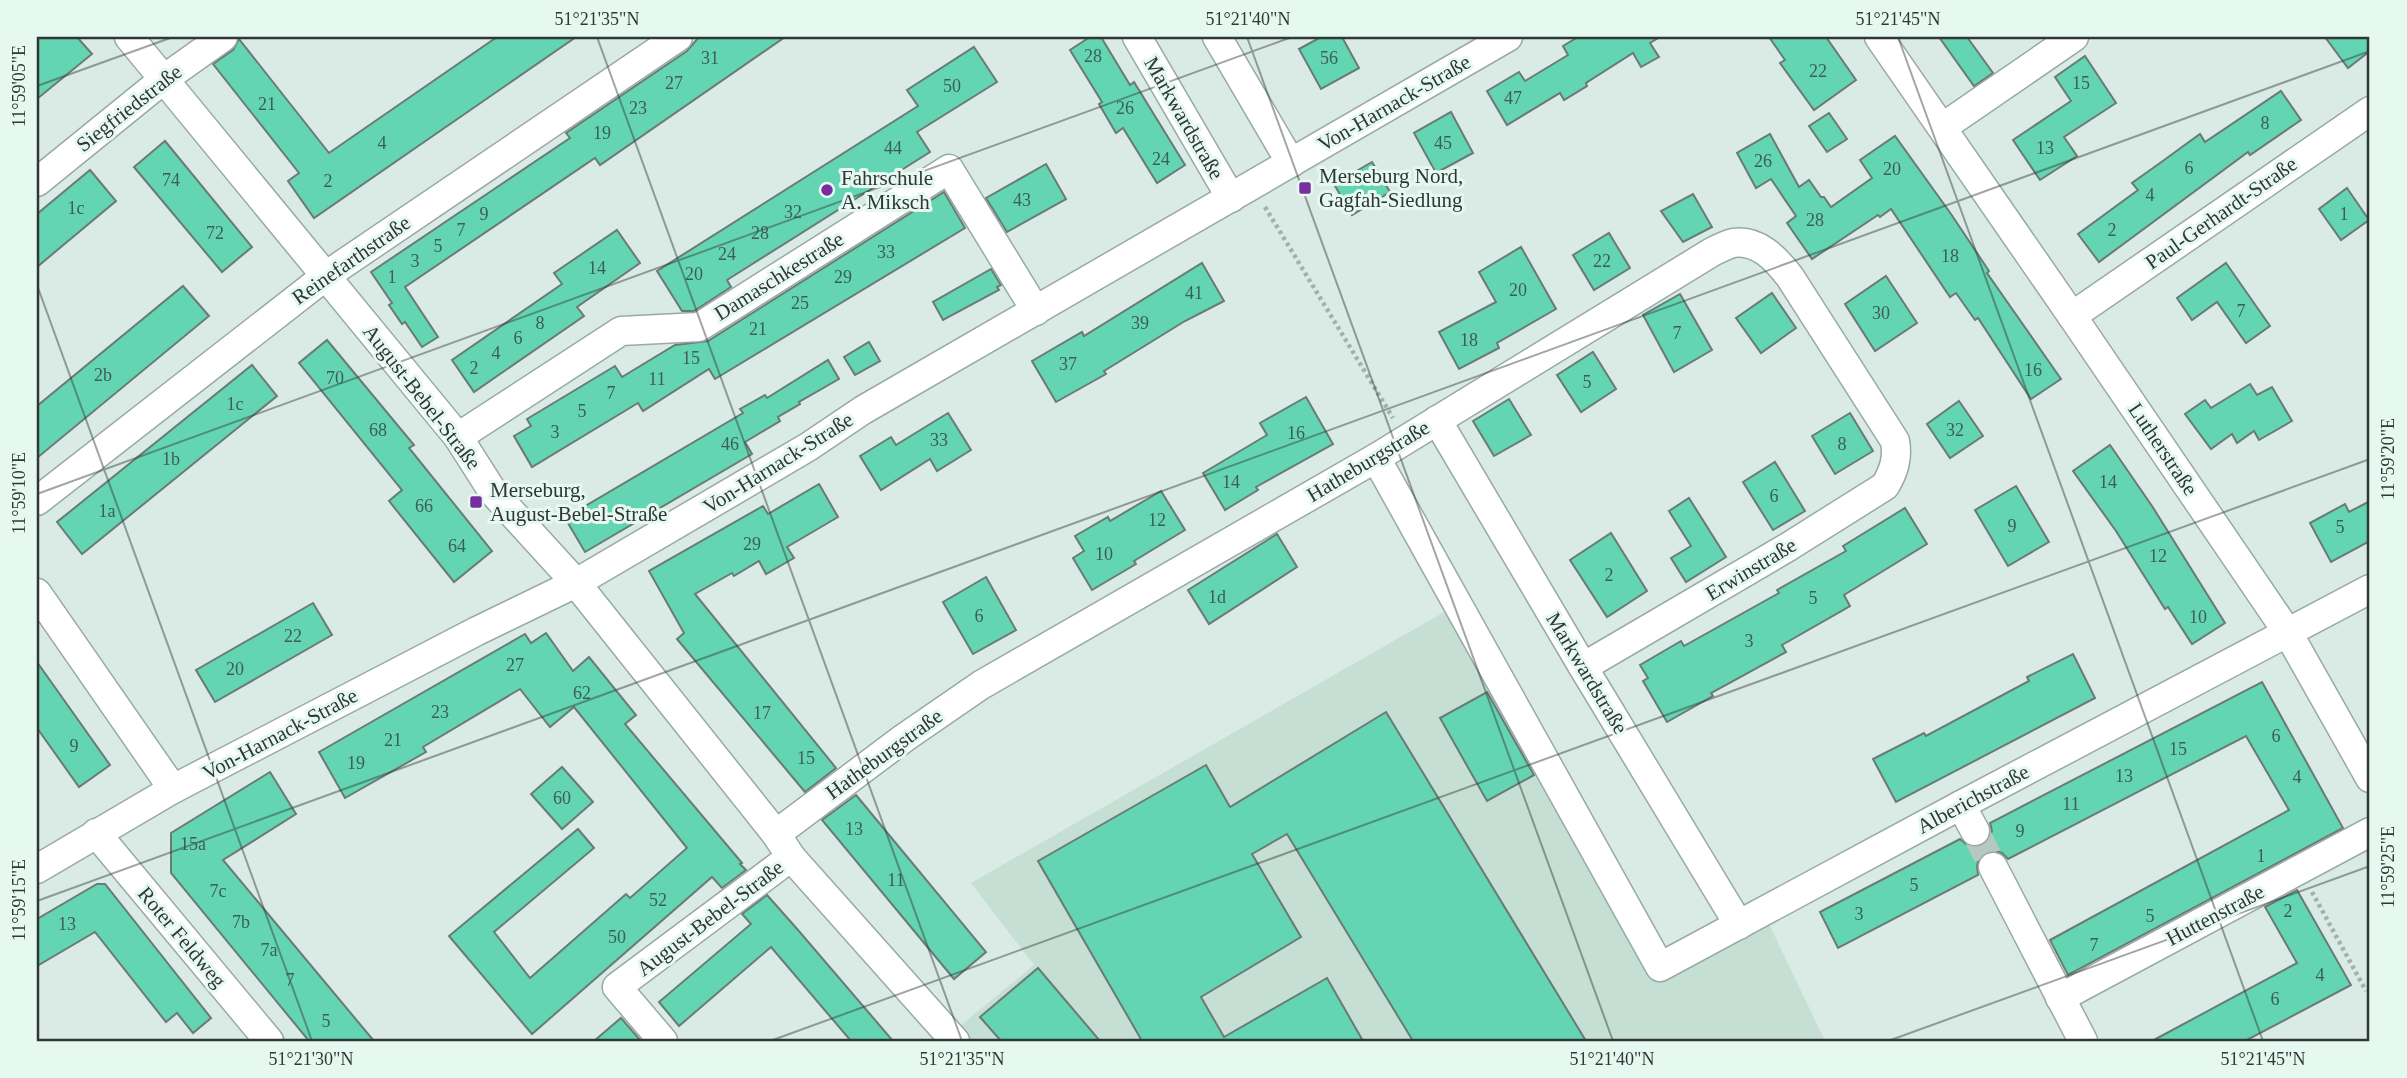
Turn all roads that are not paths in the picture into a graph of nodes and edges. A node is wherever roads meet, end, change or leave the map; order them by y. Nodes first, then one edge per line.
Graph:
1 (129, 37) edge
2 (223, 37) edge
3 (678, 37) edge
4 (1137, 37) edge
5 (1217, 37) edge
6 (1508, 37) edge
7 (1878, 37) edge
8 (2074, 37) edge
9 (164, 79) junction
10 (2370, 110) edge
11 (1943, 127) junction
12 (1291, 163) junction
13 (37, 182) edge
14 (1242, 192) junction
15 (327, 275) junction
16 (1036, 312) junction
17 (2072, 316) junction
18 (1437, 420) junction
19 (457, 437) junction
20 (1897, 452) joint
21 (1376, 458) junction
22 (37, 501) edge
23 (576, 583) junction
24 (2370, 589) edge
25 (37, 593) edge
26 (2288, 633) junction
27 (1583, 667) junction
28 (2370, 778) edge
29 (173, 789) junction
30 (1961, 805) junction
31 (1975, 831) tunnel mouth
32 (2370, 832) edge
33 (96, 833) junction
34 (784, 846) junction
35 (1993, 867) tunnel mouth
36 (37, 869) edge
37 (1740, 925) junction
38 (2060, 998) junction
39 (949, 1039) edge
40 (269, 1041) edge
41 (663, 1041) edge
42 (2083, 1041) edge

1 - 9 street, August-Bebel-Straße
2 - 9 street, Siegfriedstraße
3 - 15 street, Reinefarthstraße
4 - 14 street, Markwardstraße
5 - 12 street
6 - 12 street, Von-Harnack-Straße
7 - 11 street, Lutherstraße
8 - 11 street
9 - 13 street, Siegfriedstraße
9 - 15 street, August-Bebel-Straße
10 - 17 street, Paul-Gerhardt-Straße
11 - 17 street, Lutherstraße
12 - 14 street, Von-Harnack-Straße
14 - 16 street, Von-Harnack-Straße
15 - 19 street, August-Bebel-Straße
15 - 22 street, Reinefarthstraße
16 - 19 street, Damaschkestraße
16 - 23 street, Von-Harnack-Straße
17 - 26 street, Lutherstraße
18 - 20 street, Hatheburgstraße
18 - 21 street, Hatheburgstraße
18 - 27 street, Markwardstraße
19 - 23 street, August-Bebel-Straße
20 - 27 street, Erwinstraße
21 - 34 street, Hatheburgstraße
21 - 37 street, Alberichstraße
23 - 29 street, Von-Harnack-Straße
23 - 34 street, August-Bebel-Straße
24 - 26 street, Alberichstraße
25 - 29 street
26 - 28 street, Lutherstraße
26 - 30 street, Alberichstraße
27 - 37 street, Markwardstraße
29 - 33 street, Von-Harnack-Straße
30 - 31 street
30 - 37 street, Alberichstraße
32 - 38 street, Huttenstraße
33 - 36 street, Von-Harnack-Straße
33 - 40 street, Roter Feldweg
34 - 39 street, August-Bebel-Straße
34 - 41 street, August-Bebel-Straße
35 - 38 street
38 - 42 street

